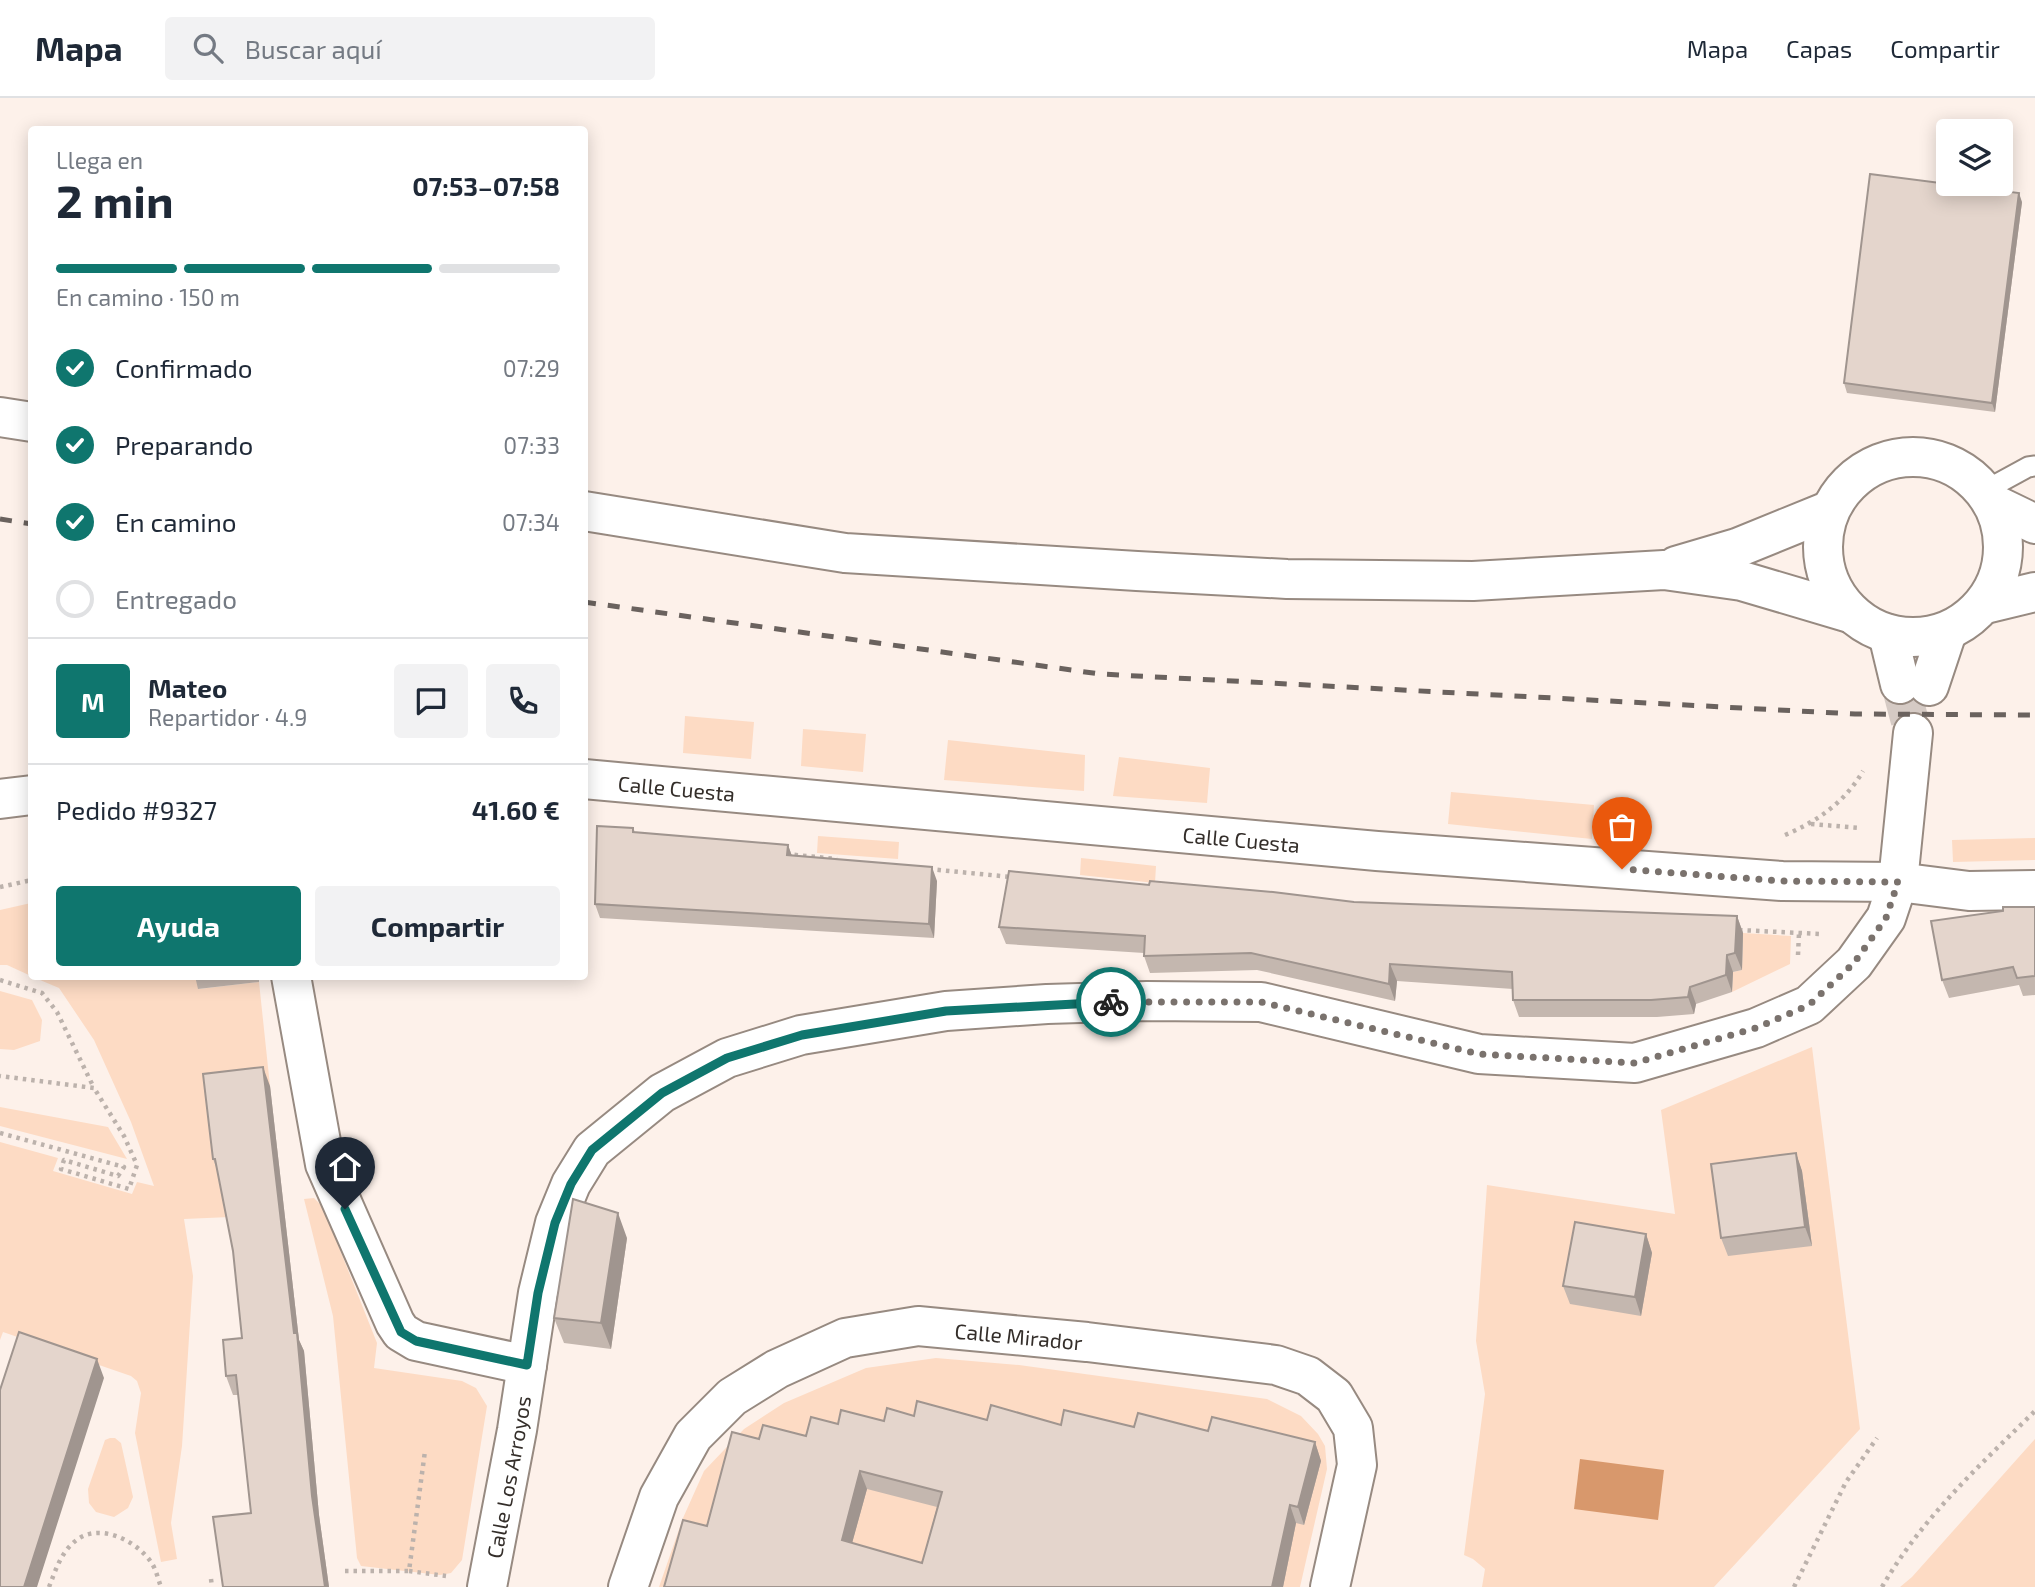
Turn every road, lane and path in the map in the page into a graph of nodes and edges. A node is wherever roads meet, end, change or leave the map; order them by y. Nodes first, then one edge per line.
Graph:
1 (0, 417) edge
2 (28, 421) edge
3 (2035, 466) edge
4 (1989, 497) junction
5 (1828, 511) junction
6 (588, 512) edge
7 (2035, 524) edge
8 (1664, 570) junction
9 (2035, 592) edge
10 (1984, 604) junction
11 (1850, 613) junction
12 (1947, 632) junction
13 (1888, 634) junction
14 (1913, 733) tunnel mouth
15 (1866, 765) dead end
16 (588, 779) edge
17 (28, 796) edge
18 (0, 799) edge
19 (1782, 837) dead end
20 (780, 854) edge
21 (850, 861) edge
22 (920, 867) edge
23 (1017, 877) edge
24 (28, 881) edge
25 (1898, 882) junction
26 (0, 887) edge
27 (2035, 890) edge
28 (1729, 929) edge
29 (1829, 934) dead end
30 (0, 980) edge
31 (292, 980) edge
32 (0, 1076) edge
33 (94, 1088) junction
34 (0, 1133) edge
35 (527, 1365) junction
36 (2035, 1411) edge
37 (1877, 1437) dead end
38 (425, 1451) dead end
39 (345, 1571) dead end
40 (409, 1571) junction
41 (211, 1580) dead end
42 (471, 1582) edge
43 (49, 1587) edge
44 (161, 1587) edge
45 (212, 1587) edge
46 (628, 1587) edge
47 (1330, 1587) edge
48 (1794, 1587) edge
49 (1882, 1587) edge

1 - 2 street
3 - 4 lane
4 - 5 street
4 - 7 street
4 - 10 street
5 - 8 street
5 - 11 street
6 - 8 street
8 - 11 street
9 - 10 street
10 - 12 street
11 - 13 street
12 - 13 street
12 - 13 street
14 - 25 street, Calle Los Arroyos
15 - 19 path
16 - 25 street, Calle Cuesta
17 - 18 street
20 - 21 path
22 - 23 path
24 - 26 path
25 - 27 street, Calle Cuesta
25 - 35 street, Calle Los Arroyos
28 - 29 path
30 - 33 path
31 - 35 street, Calle Los Arroyos
32 - 33 path
33 - 34 path
35 - 42 street, Calle Los Arroyos
36 - 49 path
37 - 48 path
38 - 40 path
39 - 40 path
40 - 42 path
41 - 45 path
43 - 44 path
46 - 47 street, Calle Mirador

